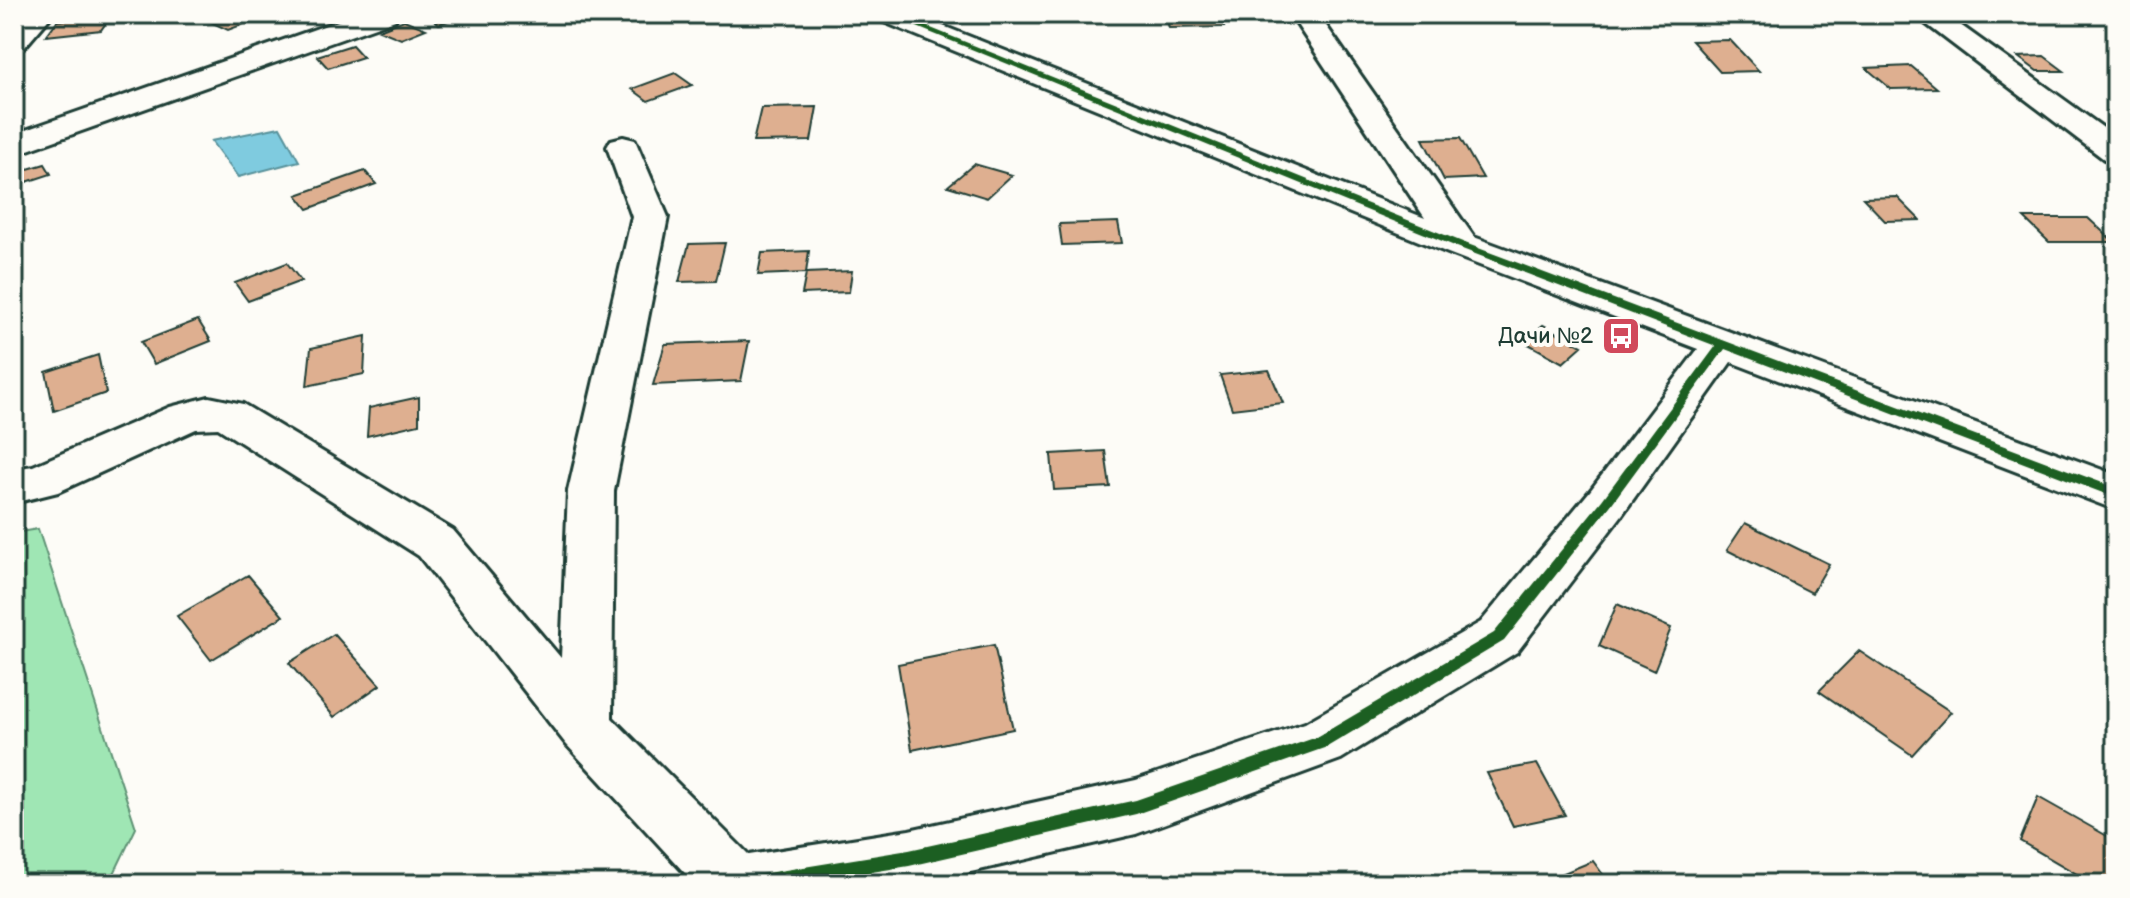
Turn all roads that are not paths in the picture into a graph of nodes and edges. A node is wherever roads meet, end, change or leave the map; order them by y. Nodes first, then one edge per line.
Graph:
1 (39, 14) edge
2 (385, 14) edge
3 (889, 14) edge
4 (1304, 14) edge
5 (1927, 14) edge
6 (14, 42) edge
7 (14, 145) edge
8 (623, 147) dead end
9 (2116, 152) edge
10 (1461, 245) junction
11 (1722, 346) junction
12 (14, 486) edge
13 (2116, 493) edge
14 (585, 727) junction
15 (736, 884) edge
16 (749, 884) edge

1 - 6 street
2 - 7 street
3 - 10 street
4 - 10 street
5 - 9 street
8 - 14 street
10 - 11 street
11 - 13 street
11 - 16 street
12 - 14 street
14 - 15 street

